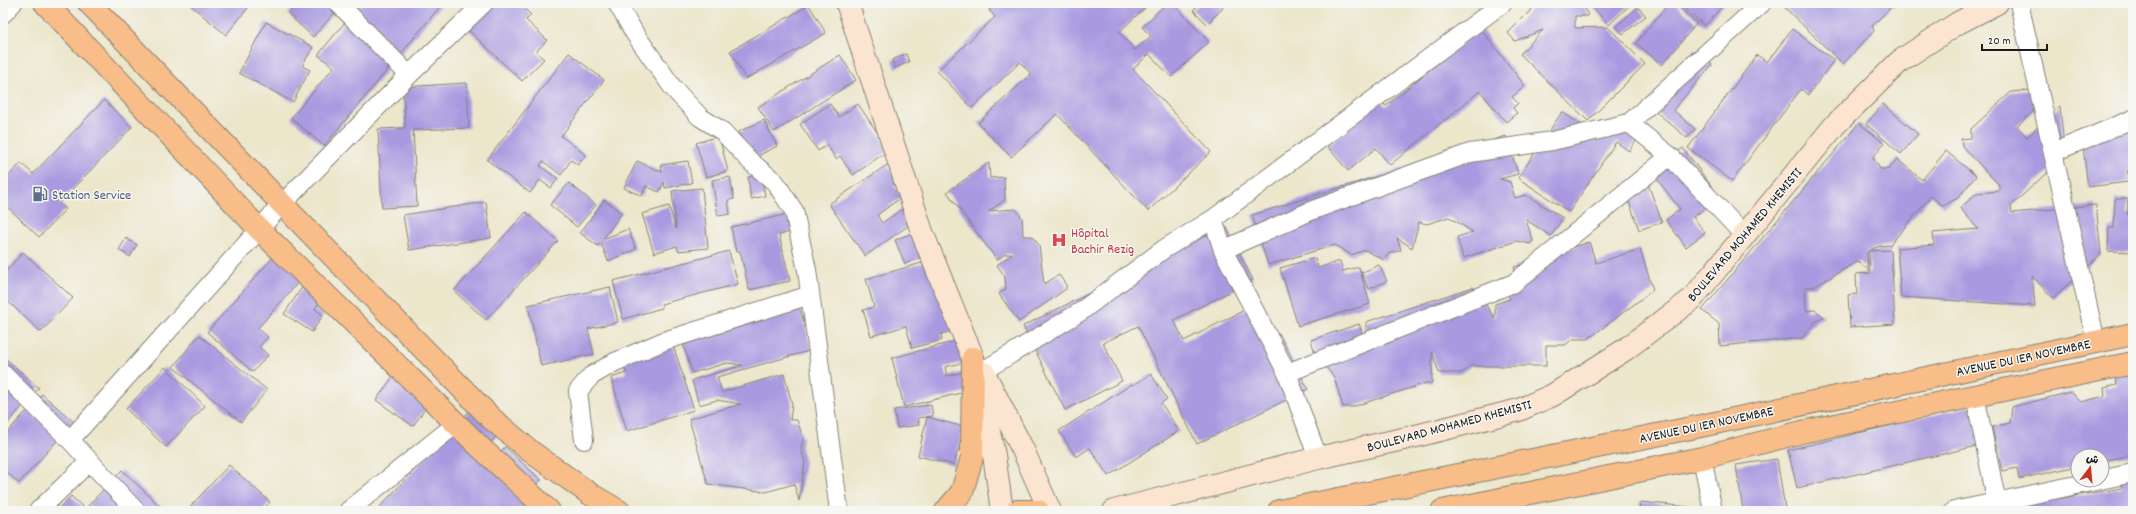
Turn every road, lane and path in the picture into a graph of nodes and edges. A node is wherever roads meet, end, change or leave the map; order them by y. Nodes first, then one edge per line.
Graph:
1 (13, 3) edge
2 (45, 3) edge
3 (89, 3) edge
4 (338, 3) edge
5 (484, 3) edge
6 (617, 3) edge
7 (847, 3) edge
8 (1503, 3) edge
9 (1762, 3) edge
10 (1997, 3) edge
11 (2019, 3) edge
12 (3, 14) edge
13 (408, 75) junction
14 (2133, 119) edge
15 (1630, 123) junction
16 (2054, 152) junction
17 (1670, 156) junction
18 (282, 204) junction
19 (1213, 219) junction
20 (259, 229) junction
21 (1744, 235) junction
22 (1223, 250) junction
23 (810, 295) junction
24 (2133, 334) edge
25 (2096, 342) junction
26 (2133, 363) edge
27 (978, 364) junction
28 (1287, 373) junction
29 (3, 374) edge
30 (1975, 396) junction
31 (456, 424) junction
32 (70, 440) junction
33 (584, 440) dead end
34 (1318, 458) junction
35 (1702, 458) junction
36 (90, 461) junction
37 (2133, 473) edge
38 (1997, 503) junction
39 (38, 511) edge
40 (136, 511) edge
41 (348, 511) edge
42 (549, 511) edge
43 (619, 511) edge
44 (839, 511) edge
45 (946, 511) edge
46 (1002, 511) edge
47 (1017, 511) edge
48 (1038, 511) edge
49 (1050, 511) edge
50 (1114, 511) edge
51 (1279, 511) edge
52 (1442, 511) edge
53 (1713, 511) edge
54 (1954, 511) edge

1 - 12 street
2 - 20 main road
3 - 18 main road
4 - 13 street
5 - 13 street
6 - 23 street
7 - 27 main road
8 - 19 street
9 - 15 street
10 - 21 main road, BOULEVARD MOHAMED KHEMISTI
11 - 16 street
13 - 18 street
14 - 16 street
15 - 17 street
15 - 22 street
16 - 25 street
17 - 21 street
17 - 28 street
18 - 20 street
18 - 43 main road
19 - 22 street
19 - 27 street
20 - 31 main road
20 - 32 street
21 - 34 main road, BOULEVARD MOHAMED KHEMISTI
22 - 28 street
23 - 33 street
23 - 44 street
24 - 25 main road, AVENUE DU 1ER NOVEMBRE
25 - 51 main road, AVENUE DU 1ER NOVEMBRE
26 - 30 main road, AVENUE DU 1ER NOVEMBRE
27 - 45 main road
27 - 46 main road
27 - 49 main road
28 - 34 street
29 - 32 street
30 - 35 main road, AVENUE DU 1ER NOVEMBRE
30 - 38 street
31 - 41 street
31 - 42 main road
32 - 36 street
34 - 50 main road, BOULEVARD MOHAMED KHEMISTI
35 - 52 main road, AVENUE DU 1ER NOVEMBRE
35 - 53 street
36 - 39 street
36 - 40 street
37 - 38 street
38 - 54 street
47 - 48 main road

